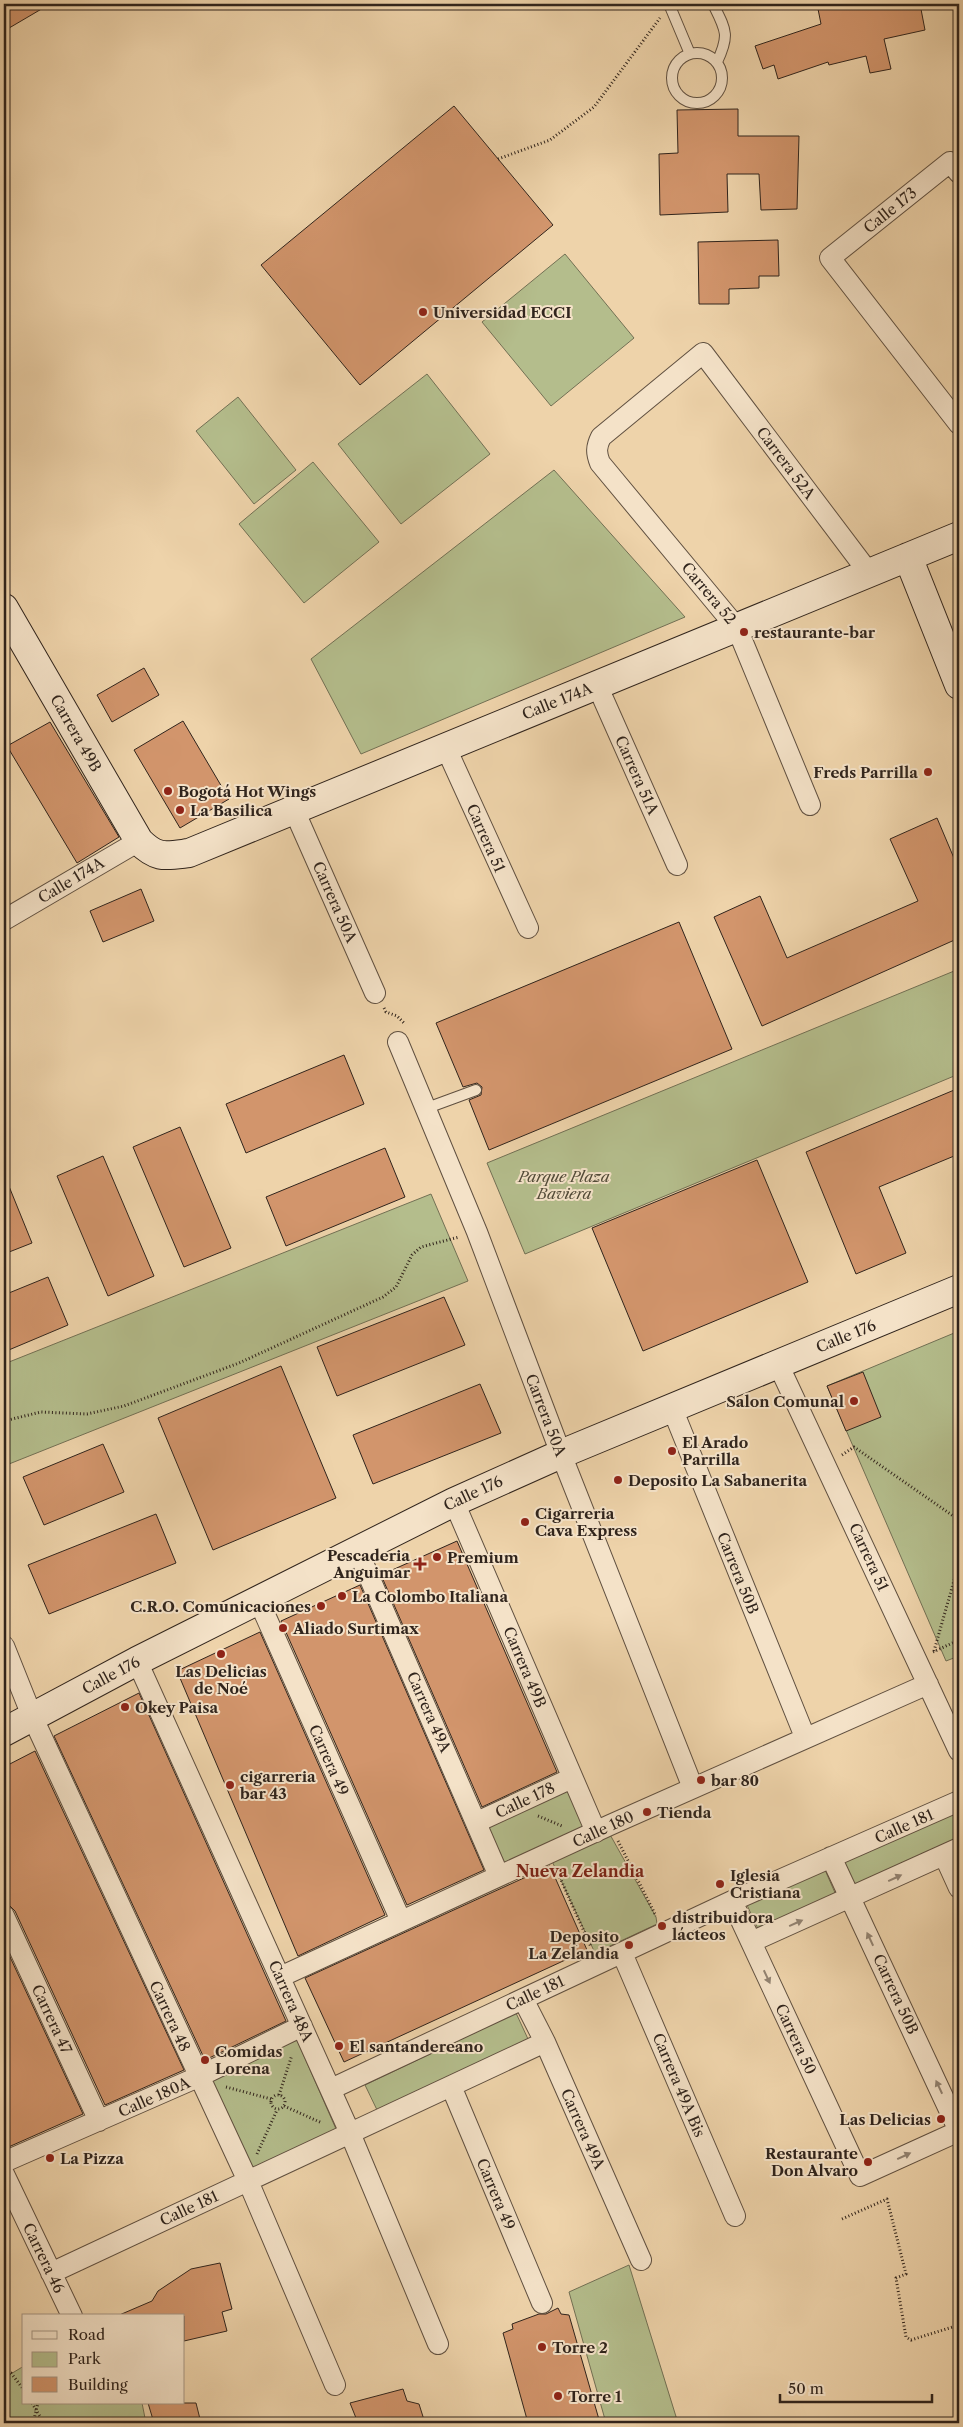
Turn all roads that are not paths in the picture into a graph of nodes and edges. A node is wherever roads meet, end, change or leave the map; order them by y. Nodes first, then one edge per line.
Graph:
1 (669, 4) edge
2 (713, 4) edge
3 (690, 54) junction
4 (716, 62) junction
5 (955, 168) edge
6 (704, 353) joint
7 (959, 424) edge
8 (959, 536) edge
9 (908, 557) junction
10 (869, 573) junction
11 (4, 608) edge
12 (737, 628) junction
13 (597, 685) junction
14 (959, 685) edge
15 (446, 748) junction
16 (810, 805) dead end
17 (294, 810) junction
18 (146, 847) junction
19 (677, 865) dead end
20 (4, 920) edge
21 (528, 928) dead end
22 (375, 993) road end
23 (398, 1042) road end
24 (476, 1090) dead end
25 (426, 1108) junction
26 (959, 1290) edge
27 (778, 1364) junction
28 (672, 1408) junction
29 (561, 1454) junction
30 (454, 1502) junction
31 (357, 1549) junction
32 (258, 1599) junction
33 (4, 1646) edge
34 (137, 1661) junction
35 (928, 1684) junction
36 (32, 1716) junction
37 (4, 1732) edge
38 (805, 1738) junction
39 (959, 1751) edge
40 (572, 1778) junction
41 (693, 1788) junction
42 (959, 1801) edge
43 (477, 1822) junction
44 (596, 1832) junction
45 (952, 1852) edge
46 (832, 1858) junction
47 (499, 1876) junction
48 (959, 1888) edge
49 (851, 1898) junction
50 (732, 1901) junction
51 (4, 1916) edge
52 (401, 1921) junction
53 (751, 1942) junction
54 (622, 1953) junction
55 (280, 1977) junction
56 (523, 1999) junction
57 (302, 2026) junction
58 (545, 2042) junction
59 (200, 2081) junction
60 (451, 2086) junction
61 (331, 2090) junction
62 (99, 2121) junction
63 (959, 2131) edge
64 (345, 2135) junction
65 (4, 2162) edge
66 (4, 2174) edge
67 (246, 2177) junction
68 (735, 2216) dead end
69 (641, 2260) dead end
70 (51, 2273) junction
71 (542, 2303) dead end
72 (71, 2314) edge
73 (438, 2344) dead end
74 (336, 2386) dead end

1 - 3 lane
2 - 4 lane
3 - 4 lane
3 - 4 lane
5 - 7 street, Calle 173
6 - 10 street, Carrera 52A
6 - 12 street, Carrera 52
8 - 9 street, Calle 174A
9 - 10 street, Calle 174A
9 - 14 street
10 - 12 street, Calle 174A
11 - 18 street, Carrera 49B
12 - 13 street, Calle 174A
12 - 16 street, Carrera 52
13 - 15 street, Calle 174A
13 - 19 street, Carrera 51A
15 - 17 street, Calle 174A
15 - 21 street, Carrera 51
17 - 18 street, Calle 174A
17 - 22 street, Carrera 50A
18 - 20 street, Calle 174A
23 - 25 street, Carrera 50A
24 - 25 lane
25 - 29 street, Carrera 50A
26 - 27 street, Calle 176
27 - 28 street, Calle 176
27 - 35 street, Carrera 51
28 - 29 street, Calle 176
28 - 38 street, Carrera 50B
29 - 30 street, Calle 176
29 - 41 street, Carrera 50A
30 - 31 street, Calle 176
30 - 40 street, Carrera 49B
31 - 32 street, Calle 176
31 - 43 street, Carrera 49A
32 - 34 street, Calle 176
32 - 52 street, Carrera 49
33 - 36 street, Carrera 48
34 - 36 street, Calle 176
34 - 55 street, Carrera 48A
35 - 38 street, Calle 180
35 - 39 street, Carrera 51
36 - 37 street, Calle 176
36 - 59 street, Carrera 48
38 - 41 street, Calle 180
40 - 43 street, Calle 178
40 - 44 street, Carrera 49B
41 - 44 street, Calle 180
42 - 46 street, Calle 181
43 - 47 street, Carrera 49A
44 - 47 street, Calle 180
45 - 48 street
49 -> 45 street
46 - 49 street, Carrera 50B
46 - 50 street, Calle 181
47 - 52 street, Calle 180
53 -> 49 street
63 -> 49 street, Carrera 50B
50 - 53 street, Carrera 50
50 - 54 street, Calle 181
51 - 62 street, Carrera 47
52 - 55 street, Calle 180
53 -> 63 street, Carrera 50
54 - 56 street, Calle 181
54 - 68 street, Carrera 49A Bis
55 - 57 street, Carrera 48A
56 - 58 street, Carrera 49A
56 - 61 street, Calle 181
57 - 59 street, Calle 180A
57 - 61 street, Carrera 48A
58 - 60 street, Calle 181
58 - 69 street, Carrera 49A
59 - 62 street, Calle 180A
59 - 67 street, Carrera 48
60 - 64 street, Calle 181
60 - 71 street, Carrera 49
61 - 64 street, Carrera 48A
62 - 65 street, Calle 180A
64 - 67 street, Calle 181
64 - 73 street, Carrera 48A
66 - 70 street, Carrera 46
67 - 70 street, Calle 181
67 - 74 street, Carrera 48
70 - 72 street, Carrera 46

